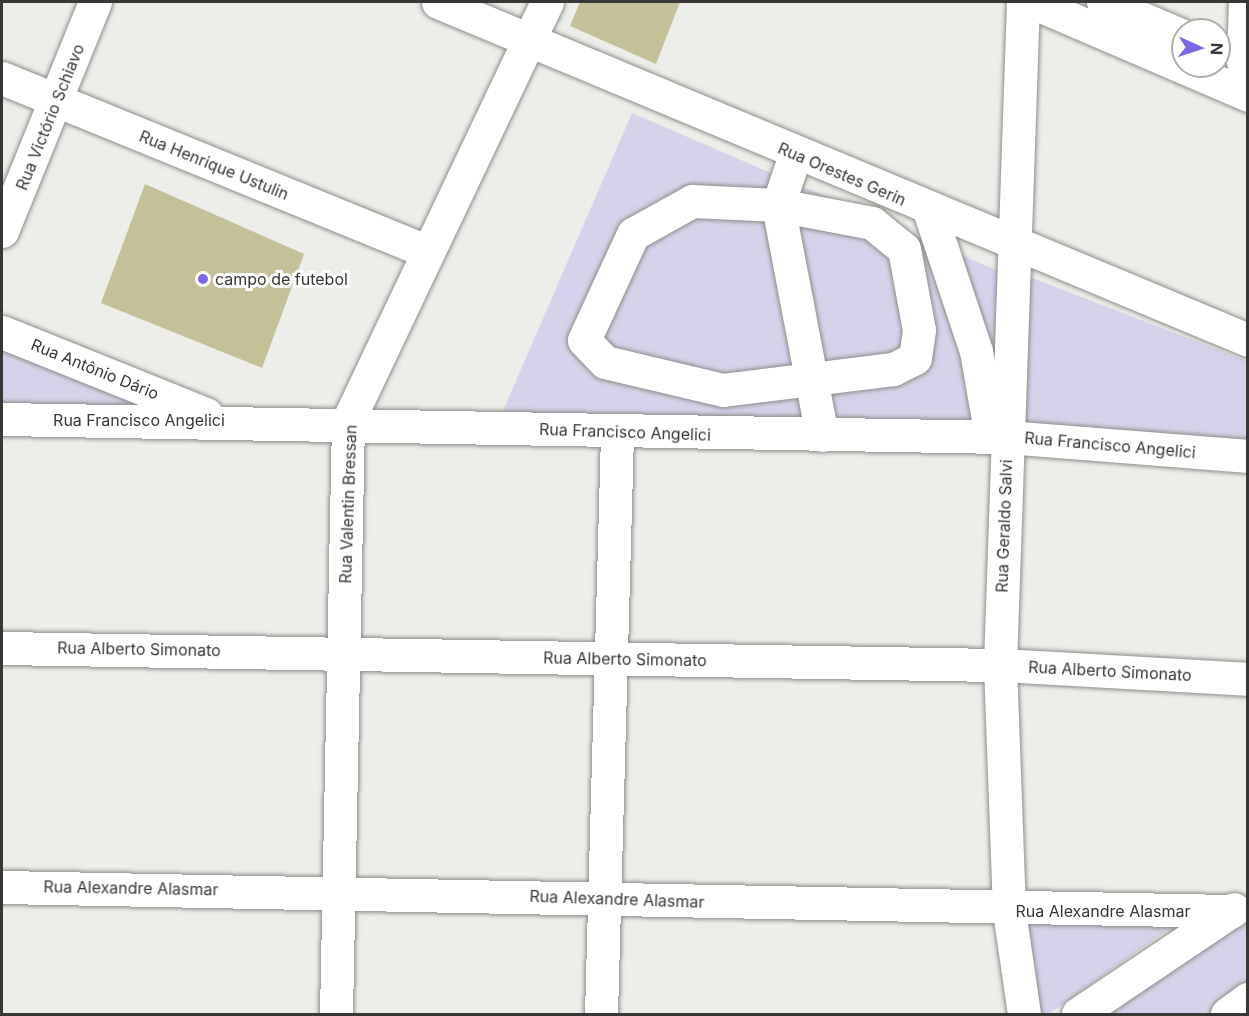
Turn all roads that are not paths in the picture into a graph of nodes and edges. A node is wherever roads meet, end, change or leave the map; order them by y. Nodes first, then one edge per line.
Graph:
1 (95, 2) edge
2 (438, 2) edge
3 (547, 2) edge
4 (1023, 2) edge
5 (1032, 2) edge
6 (1103, 2) edge
7 (1245, 2) edge
8 (1171, 31) edge
9 (529, 40) junction
10 (1236, 59) edge
11 (2, 78) edge
12 (1248, 95) edge
13 (58, 102) junction
14 (795, 155) junction
15 (778, 205) junction
16 (929, 210) junction
17 (2, 231) edge
18 (1002, 247) junction
19 (426, 251) junction
20 (2, 332) edge
21 (1248, 340) edge
22 (811, 379) junction
23 (2, 419) edge
24 (222, 420) junction
25 (348, 421) junction
26 (617, 434) junction
27 (822, 435) junction
28 (999, 437) junction
29 (1248, 456) edge
30 (2, 648) edge
31 (344, 654) junction
32 (608, 659) junction
33 (1000, 665) junction
34 (1248, 679) edge
35 (2, 887) edge
36 (339, 890) junction
37 (606, 899) junction
38 (1240, 905) edge
39 (1009, 911) junction
40 (1248, 999) edge
41 (336, 1014) edge
42 (601, 1014) edge
43 (1024, 1014) edge
44 (1078, 1014) edge
45 (1227, 1014) edge

1 - 13 street, Rua Victório Schiavo
2 - 9 street, Rua Orestes Gerin
3 - 9 street, Rua Valentin Bressan
4 - 18 street
5 - 12 street
6 - 8 street
7 - 10 street
9 - 14 street, Rua Orestes Gerin
9 - 19 street, Rua Valentin Bressan
11 - 13 street, Rua Henrique Ustulin
13 - 17 street, Rua Victório Schiavo
13 - 19 street, Rua Henrique Ustulin
14 - 15 street
14 - 16 street, Rua Orestes Gerin
15 - 22 street
15 - 22 street
15 - 22 street
16 - 18 street, Rua Orestes Gerin
16 - 28 street
18 - 21 street, Rua Orestes Gerin
18 - 28 street
19 - 25 street, Rua Valentin Bressan
20 - 24 street, Rua Antônio Dário
22 - 27 street
23 - 24 street, Rua Francisco Angelici
24 - 25 street, Rua Francisco Angelici
25 - 26 street, Rua Francisco Angelici
25 - 31 street, Rua Valentin Bressan
26 - 27 street, Rua Francisco Angelici
26 - 32 street
27 - 28 street, Rua Francisco Angelici
28 - 29 street, Rua Francisco Angelici
28 - 33 street, Rua Geraldo Salvi
30 - 31 street, Rua Alberto Simonato
31 - 32 street, Rua Alberto Simonato
31 - 36 street, Rua Valentin Bressan
32 - 33 street, Rua Alberto Simonato
32 - 37 street
33 - 34 street, Rua Alberto Simonato
33 - 39 street, Rua Geraldo Salvi
35 - 36 street, Rua Alexandre Alasmar
36 - 37 street, Rua Alexandre Alasmar
36 - 41 street, Rua Valentin Bressan
37 - 39 street, Rua Alexandre Alasmar
37 - 42 street
38 - 39 street, Rua Alexandre Alasmar
38 - 44 street
39 - 43 street, Rua Geraldo Salvi
40 - 45 street

